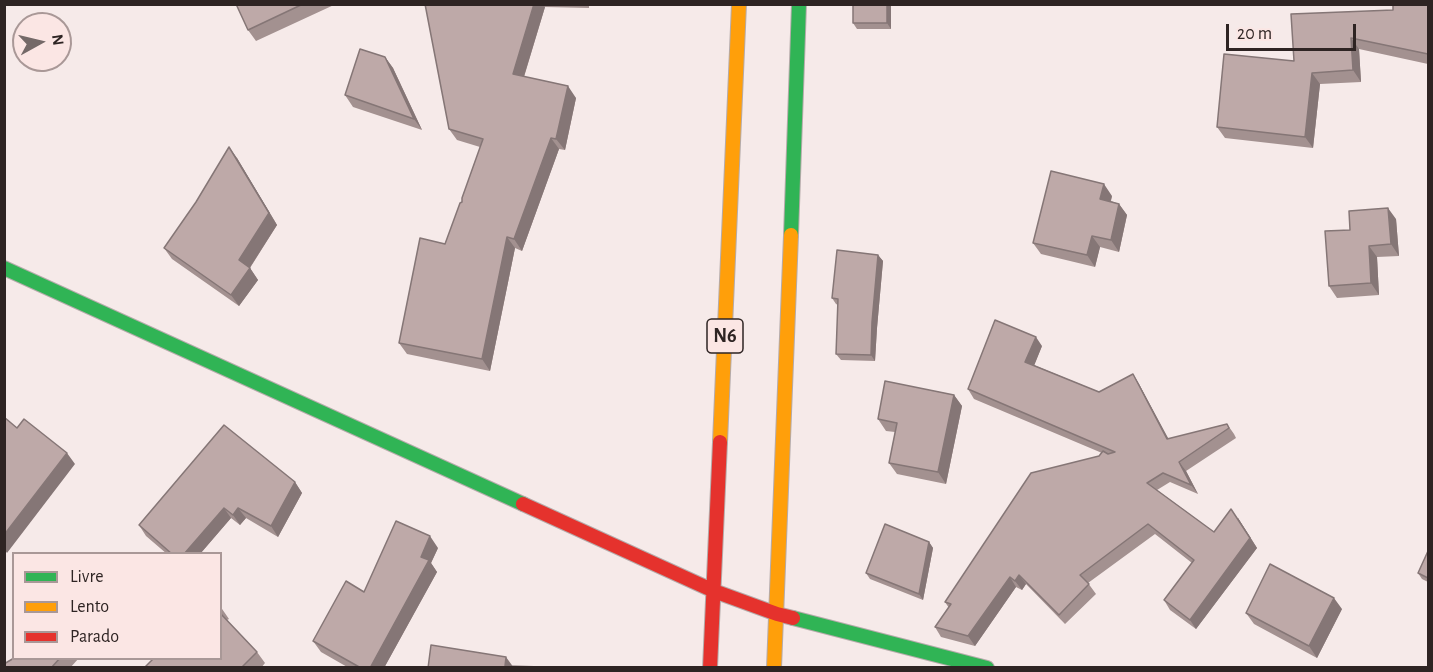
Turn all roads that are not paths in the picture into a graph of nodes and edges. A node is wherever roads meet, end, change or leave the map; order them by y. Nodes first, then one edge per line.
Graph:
1 (739, 4) edge
2 (799, 4) edge
3 (4, 268) edge
4 (714, 591) junction
5 (777, 614) junction
6 (710, 668) edge
7 (774, 668) edge
8 (987, 668) edge

1 - 4 main road, N6
2 - 5 main road
3 - 4 main road
4 - 5 main road
4 - 6 main road, N6
5 - 7 main road
5 - 8 main road

